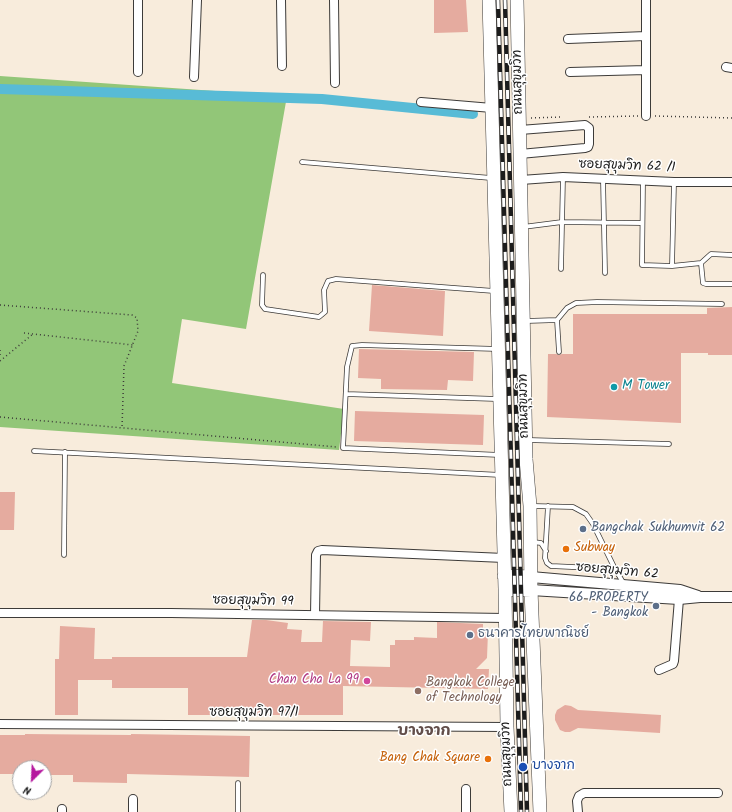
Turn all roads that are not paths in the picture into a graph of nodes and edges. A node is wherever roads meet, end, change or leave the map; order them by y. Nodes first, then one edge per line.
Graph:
1 (138, 0) edge
2 (197, 0) edge
3 (281, 0) edge
4 (334, 0) edge
5 (489, 0) edge
6 (517, 0) edge
7 (646, 0) edge
8 (646, 36) junction
9 (568, 39) dead end
10 (282, 66) dead end
11 (646, 70) junction
12 (138, 72) dead end
13 (570, 72) dead end
14 (194, 77) dead end
15 (335, 83) dead end
16 (421, 102) dead end
17 (492, 108) junction
18 (646, 116) road end
19 (520, 124) junction
20 (520, 154) junction
21 (302, 162) dead end
22 (563, 177) junction
23 (494, 178) junction
24 (603, 179) junction
25 (521, 180) junction
26 (643, 180) junction
27 (674, 182) junction
28 (732, 182) edge
29 (562, 222) junction
30 (604, 223) junction
31 (642, 223) junction
32 (522, 227) junction
33 (732, 255) edge
34 (701, 263) junction
35 (672, 266) junction
36 (561, 269) dead end
37 (605, 273) dead end
38 (263, 275) dead end
39 (732, 284) edge
40 (497, 291) junction
41 (722, 304) dead end
42 (557, 320) junction
43 (524, 321) junction
44 (498, 349) junction
45 (559, 352) dead end
46 (346, 394) junction
47 (500, 399) junction
48 (526, 440) junction
49 (669, 444) dead end
50 (34, 451) dead end
51 (65, 452) junction
52 (501, 455) junction
53 (501, 475) junction
54 (530, 506) junction
55 (548, 506) junction
56 (531, 542) junction
57 (546, 552) junction
58 (64, 555) dead end
59 (504, 558) junction
60 (615, 569) junction
61 (505, 582) junction
62 (531, 583) junction
63 (625, 586) junction
64 (700, 597) junction
65 (732, 597) edge
66 (678, 599) junction
67 (0, 613) edge
68 (315, 615) junction
69 (506, 618) junction
70 (659, 670) dead end
71 (0, 724) edge
72 (507, 727) junction
73 (238, 783) dead end
74 (466, 789) dead end
75 (718, 793) dead end
76 (133, 799) dead end
77 (133, 812) edge
78 (238, 812) edge
79 (466, 812) edge
80 (511, 812) edge
81 (540, 812) edge
82 (578, 812) edge

1 - 12 street
2 - 14 street
3 - 10 street
4 - 15 street
5 - 17 main road, ถนนสุขุมวิท
6 - 19 main road, ถนนสุขุมวิท
7 - 8 street
8 - 9 street
8 - 11 street
11 - 13 street
11 - 18 street
16 - 17 street
17 - 23 main road, ถนนสุขุมวิท
19 - 20 main road, ถนนสุขุมวิท
19 - 20 street
20 - 25 main road, ถนนสุขุมวิท
21 - 23 lane
22 - 24 street, ซอยสุขุมวิท 62 /1
22 - 25 street, ซอยสุขุมวิท 62 /1
22 - 29 lane
23 - 40 main road, ถนนสุขุมวิท
24 - 26 street, ซอยสุขุมวิท 62 /1
24 - 30 lane
25 - 32 main road, ถนนสุขุมวิท
26 - 27 street, ซอยสุขุมวิท 62 /1
26 - 31 lane
27 - 28 street, ซอยสุขุมวิท 62 /1
27 - 35 lane
29 - 30 lane
29 - 32 lane
29 - 36 lane
30 - 31 lane
30 - 37 lane
31 - 35 lane
32 - 43 main road, ถนนสุขุมวิท
33 - 34 lane
34 - 35 lane
34 - 39 lane
38 - 40 lane
40 - 44 main road, ถนนสุขุมวิท
41 - 42 lane
42 - 43 lane
42 - 45 lane
43 - 48 main road, ถนนสุขุมวิท
44 - 46 lane
44 - 47 main road, ถนนสุขุมวิท
46 - 47 lane
46 - 52 lane
47 - 52 main road, ถนนสุขุมวิท
48 - 49 lane
48 - 54 main road, ถนนสุขุมวิท
50 - 51 lane
51 - 53 lane
51 - 58 lane
52 - 53 main road, ถนนสุขุมวิท
53 - 59 main road, ถนนสุขุมวิท
54 - 55 lane
54 - 56 main road, ถนนสุขุมวิท
55 - 57 lane
55 - 60 lane
56 - 57 lane
56 - 62 main road, ถนนสุขุมวิท
57 - 60 lane
59 - 61 main road, ถนนสุขุมวิท
59 - 68 street
60 - 63 lane
61 - 62 main road
61 - 69 main road, ถนนสุขุมวิท
62 - 63 street, ซอยสุขุมวิท 62
62 - 66 street, ซอยสุขุมวิท 62
62 - 81 main road, ถนนสุขุมวิท
63 - 64 street, ซอยสุขุมวิท 62
64 - 65 street, ซอยสุขุมวิท 62
64 - 66 street, ซอยสุขุมวิท 62
66 - 70 street
67 - 68 street, ซอยสุขุมวิท 99
68 - 69 street, ซอยสุขุมวิท 99
69 - 72 main road, ถนนสุขุมวิท
71 - 72 street, ซอยสุขุมวิท 97/1
72 - 80 main road, ถนนสุขุมวิท
73 - 78 lane
74 - 79 street
75 - 82 street
76 - 77 street

